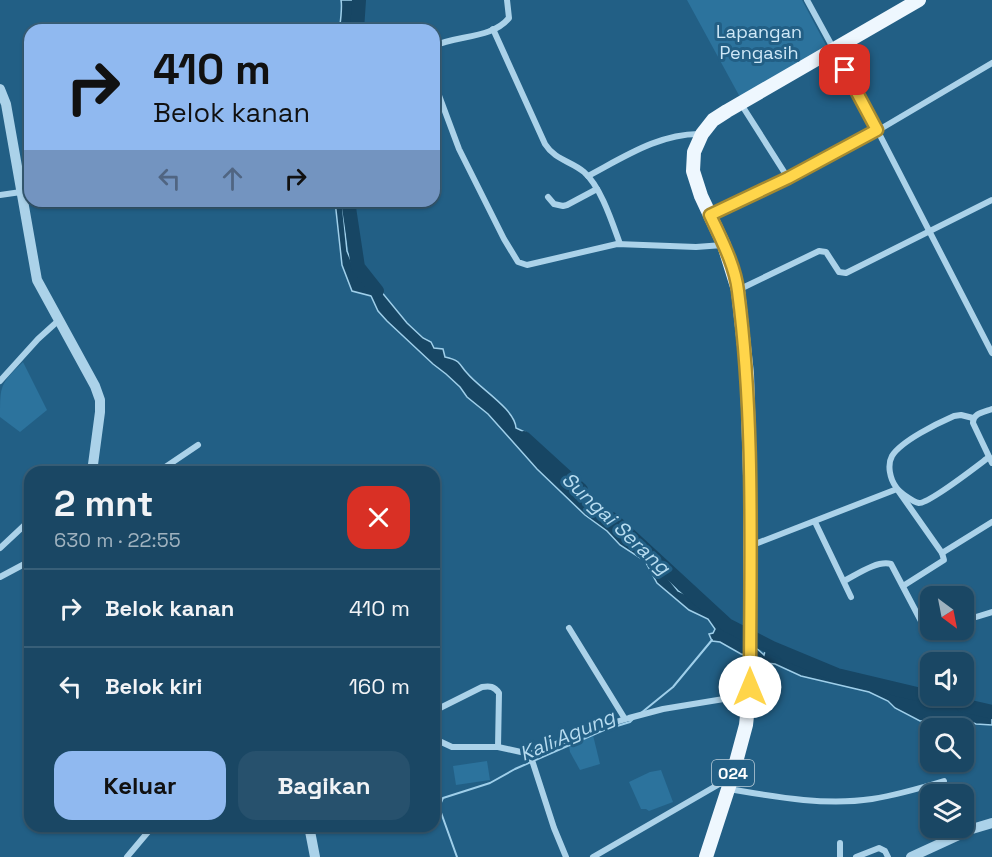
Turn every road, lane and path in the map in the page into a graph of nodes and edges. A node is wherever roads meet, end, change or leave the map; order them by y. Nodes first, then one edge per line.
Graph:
1 (507, 0) edge
2 (807, 0) edge
3 (919, 0) edge
4 (493, 29) junction
5 (440, 43) edge
6 (833, 50) junction
7 (992, 63) edge
8 (0, 89) edge
9 (440, 98) edge
10 (740, 103) junction
11 (877, 130) junction
12 (702, 134) junction
13 (588, 176) junction
14 (788, 178) junction
15 (597, 189) junction
16 (21, 192) junction
17 (0, 195) edge
18 (548, 197) dead end
19 (992, 200) edge
20 (710, 215) junction
21 (929, 231) junction
22 (620, 244) junction
23 (724, 245) junction
24 (738, 290) junction
25 (59, 320) junction
26 (992, 353) edge
27 (0, 381) edge
28 (992, 409) edge
29 (973, 418) junction
30 (198, 445) dead end
31 (990, 460) edge
32 (93, 466) edge
33 (167, 466) edge
34 (897, 489) junction
35 (815, 522) junction
36 (992, 522) edge
37 (24, 526) edge
38 (750, 546) junction
39 (0, 548) edge
40 (942, 553) junction
41 (24, 564) edge
42 (0, 577) edge
43 (844, 581) junction
44 (903, 586) junction
45 (852, 597) dead end
46 (992, 612) edge
47 (974, 618) edge
48 (920, 619) edge
49 (569, 628) dead end
50 (749, 691) junction
51 (440, 708) edge
52 (627, 718) junction
53 (440, 742) edge
54 (498, 747) junction
55 (530, 756) junction
56 (944, 781) dead end
57 (730, 783) junction
58 (992, 823) edge
59 (148, 832) edge
60 (310, 832) edge
61 (840, 843) dead end
62 (127, 857) edge
63 (315, 857) edge
64 (566, 857) edge
65 (593, 857) edge
66 (706, 857) edge
67 (840, 857) edge
68 (856, 857) edge
69 (888, 857) edge
70 (911, 857) edge

1 - 4 street
2 - 6 street
3 - 6 main road, 024
4 - 5 street
4 - 13 street
6 - 10 main road, 024
6 - 11 street
7 - 11 street
8 - 16 street
9 - 22 street
10 - 12 main road, 024
10 - 14 street
11 - 14 street
11 - 21 street
12 - 13 street
12 - 20 main road, 024
13 - 15 street
14 - 20 street
15 - 18 street
15 - 22 street
16 - 17 street
16 - 25 street
19 - 21 street
20 - 23 main road, 024
21 - 24 street
21 - 26 street
22 - 23 street
23 - 24 main road, 024
24 - 38 main road, 024
25 - 27 street
25 - 32 street
28 - 29 street
29 - 31 street
29 - 34 street
30 - 33 street
31 - 34 street
34 - 35 street
34 - 40 street
35 - 38 street
35 - 43 street
36 - 40 street
37 - 39 street
38 - 50 main road, 024
40 - 44 street
41 - 42 street
43 - 44 street
43 - 45 street
44 - 48 street
46 - 47 street
49 - 52 street
50 - 52 street
50 - 57 main road, 024
51 - 54 street
52 - 55 street
53 - 54 street
54 - 55 street
55 - 64 street
56 - 57 street
57 - 65 street
57 - 66 main road, 024
58 - 70 street
59 - 62 street
60 - 63 street
61 - 67 street
68 - 69 street

